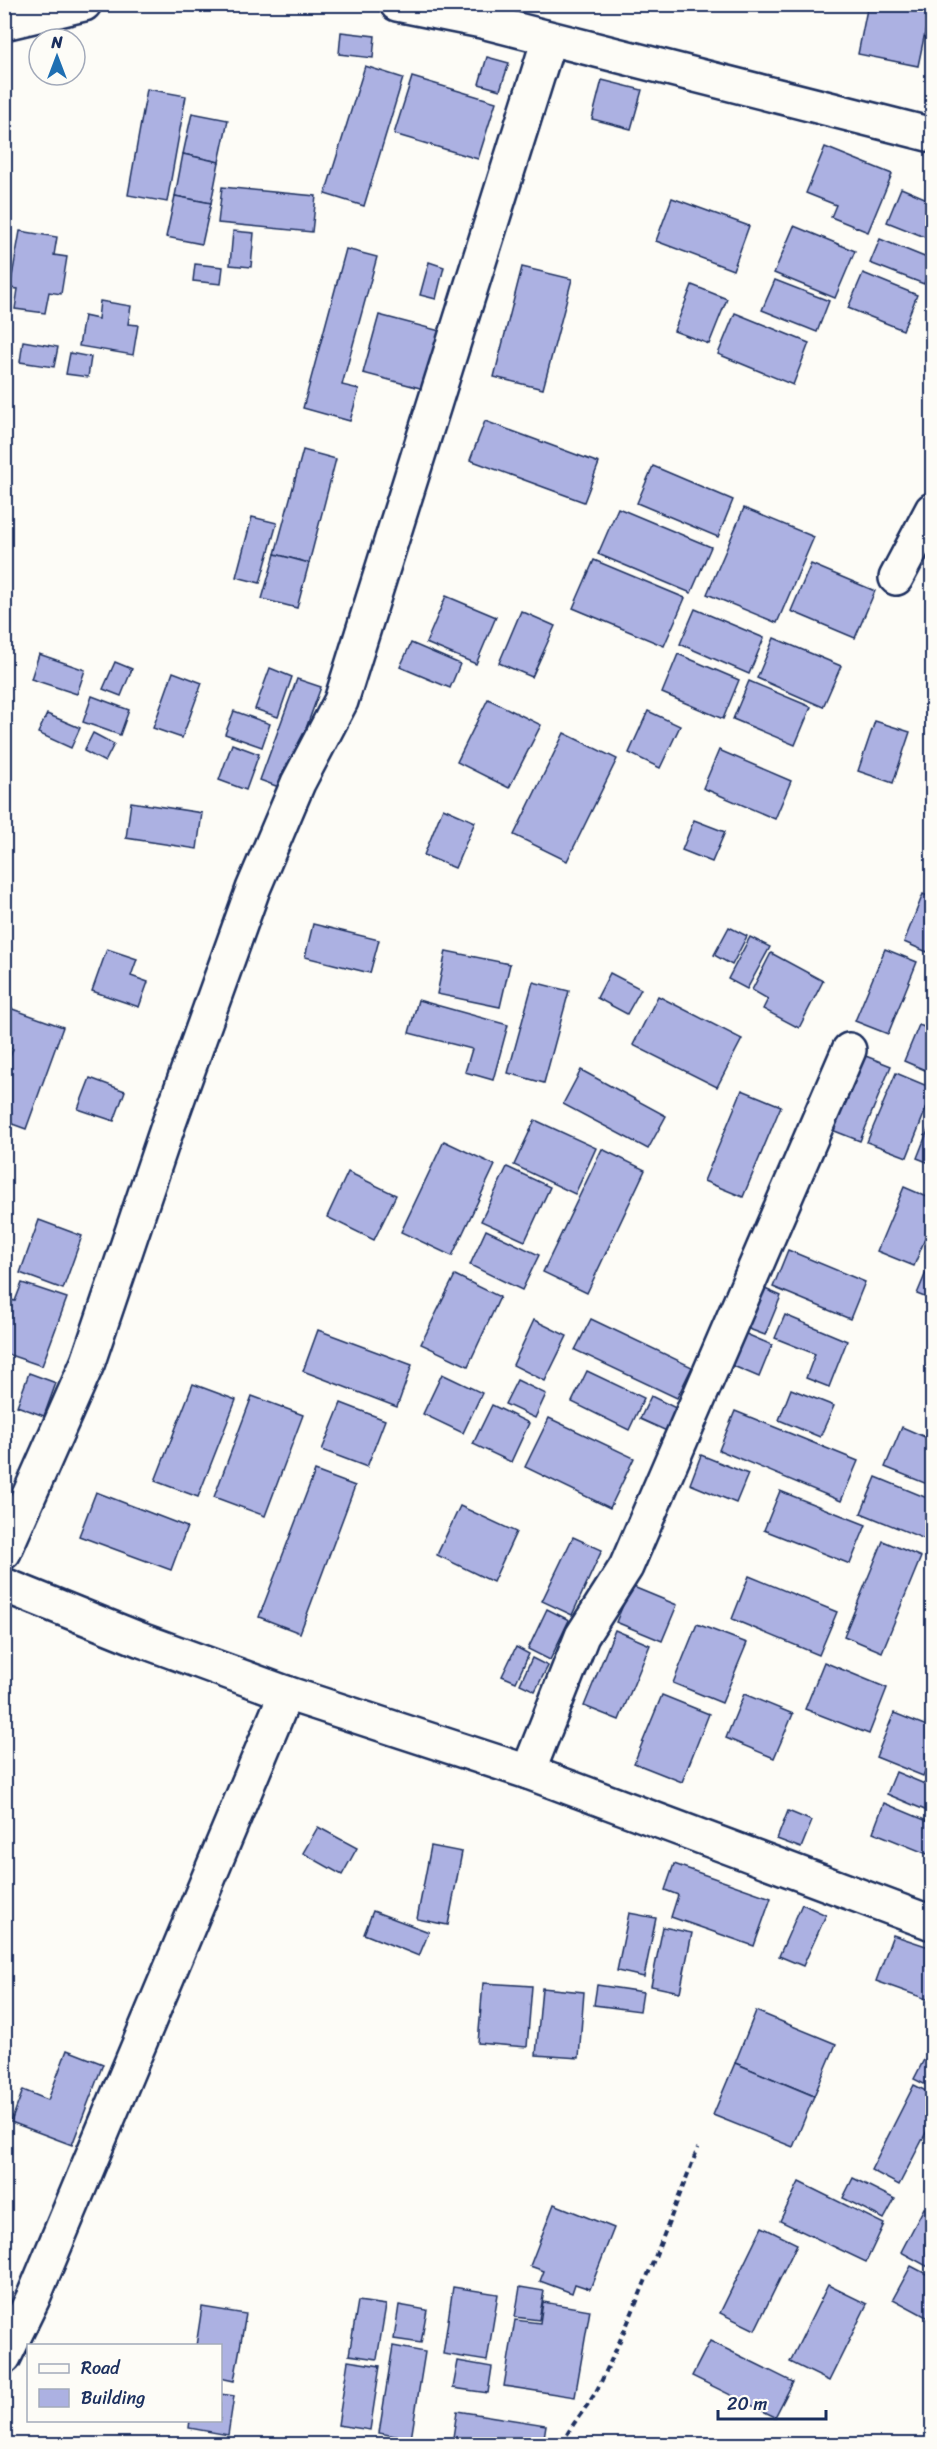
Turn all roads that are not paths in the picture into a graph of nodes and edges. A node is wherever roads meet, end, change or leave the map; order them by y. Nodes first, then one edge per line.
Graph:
1 (84, 4) edge
2 (397, 4) edge
3 (4, 23) edge
4 (549, 39) junction
5 (933, 135) edge
6 (933, 510) edge
7 (896, 578) dead end
8 (849, 1050) dead end
9 (4, 1552) edge
10 (4, 1585) edge
11 (286, 1693) junction
12 (528, 1772) junction
13 (933, 1923) edge
14 (4, 2357) edge

1 - 3 street
2 - 4 street
4 - 5 street
4 - 9 street
6 - 7 street
8 - 12 street
10 - 11 street
11 - 12 street
11 - 14 street
12 - 13 street

